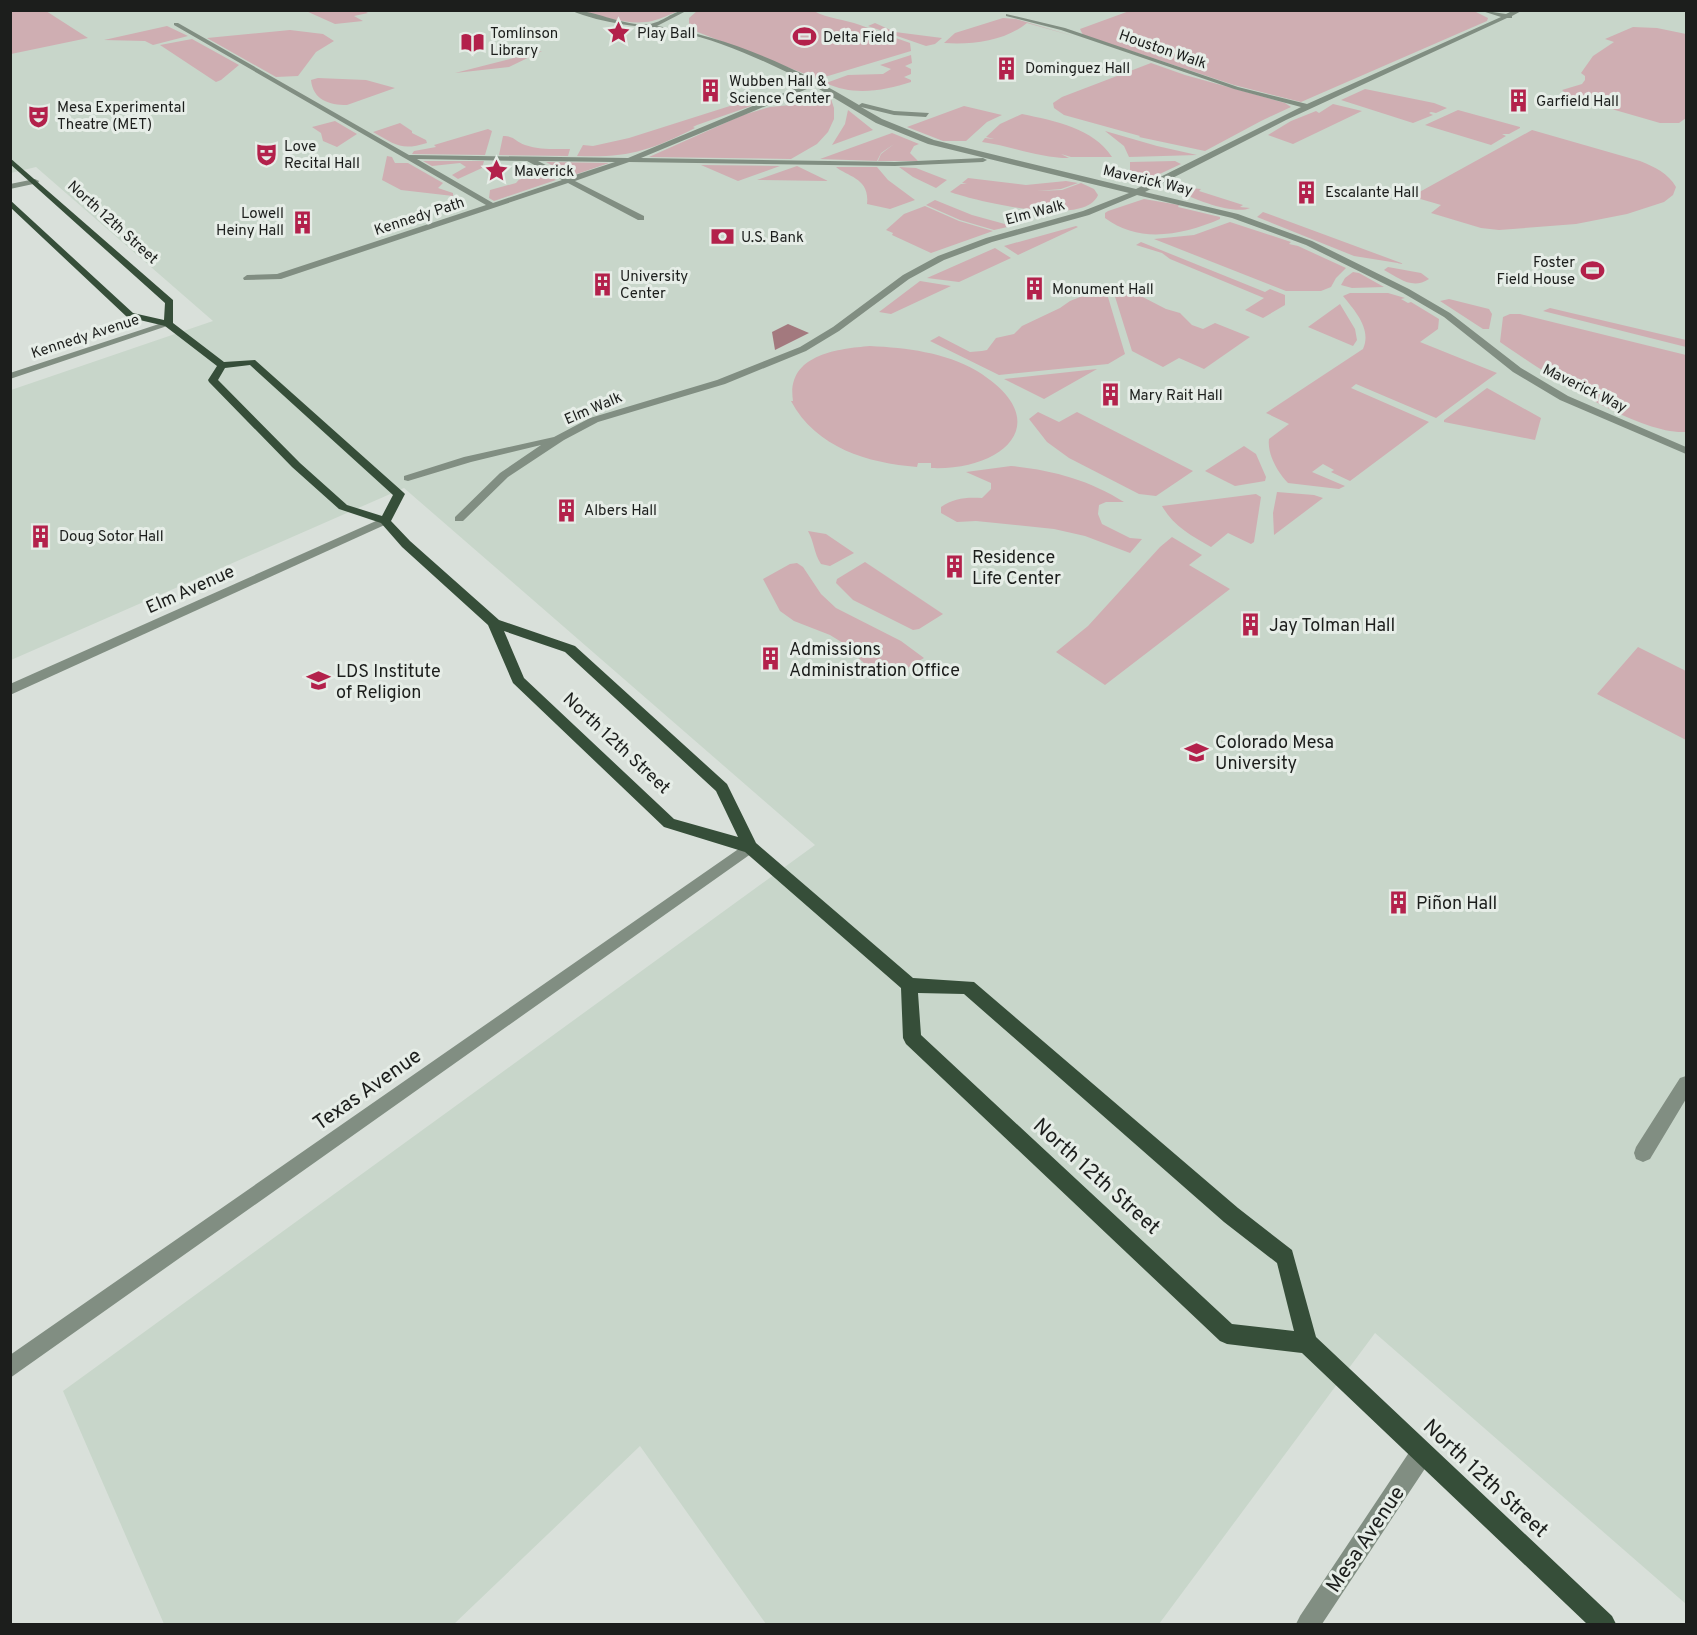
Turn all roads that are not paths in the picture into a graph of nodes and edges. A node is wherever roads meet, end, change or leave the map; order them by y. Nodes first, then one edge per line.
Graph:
1 (573, 10) edge
2 (693, 10) edge
3 (1482, 10) edge
4 (1520, 10) edge
5 (1008, 15) dead end
6 (685, 17) edge
7 (1510, 17) junction
8 (176, 24) dead end
9 (653, 25) junction
10 (690, 33) junction
11 (814, 83) junction
12 (833, 93) junction
13 (782, 98) junction
14 (845, 100) junction
15 (1311, 107) junction
16 (926, 115) dead end
17 (407, 157) junction
18 (527, 158) junction
19 (1000, 159) junction
20 (10, 160) edge
21 (629, 160) junction
22 (568, 180) junction
23 (35, 181) junction
24 (10, 187) edge
25 (1135, 192) junction
26 (10, 202) edge
27 (493, 206) junction
28 (641, 218) dead end
29 (247, 278) dead end
30 (168, 324) junction
31 (222, 365) junction
32 (10, 376) edge
33 (560, 438) junction
34 (1686, 451) edge
35 (408, 478) dead end
36 (459, 519) dead end
37 (385, 521) junction
38 (494, 623) junction
39 (10, 690) edge
40 (750, 847) junction
41 (909, 985) junction
42 (1686, 1084) edge
43 (1643, 1153) dead end
44 (1307, 1343) junction
45 (10, 1368) edge
46 (1422, 1453) junction
47 (1308, 1624) edge
48 (1604, 1624) edge

1 - 9 street, Maverick Way
2 - 6 street
3 - 7 street
4 - 7 street, Elm Walk
5 - 15 street, Houston Walk
6 - 9 street
6 - 10 street
7 - 15 street, Elm Walk
8 - 17 street
9 - 10 street, Maverick Way
10 - 11 street, Maverick Way
11 - 12 street, Maverick Way
11 - 13 street
12 - 13 street
12 - 14 street, Maverick Way
13 - 21 street, Kennedy Path
14 - 16 street
14 - 19 street, Maverick Way
15 - 25 street, Elm Walk
17 - 18 street
17 - 27 street
18 - 21 street
18 - 22 street
19 - 21 street
19 - 25 street, Maverick Way
20 - 23 main road, North 12th Street
21 - 22 street, Kennedy Path
22 - 27 street, Kennedy Path
22 - 28 street
23 - 24 street
23 - 30 main road, North 12th Street
25 - 33 street, Elm Walk
25 - 34 street, Maverick Way
26 - 30 main road
27 - 29 street, Kennedy Path
30 - 31 main road
30 - 32 street, Kennedy Avenue
31 - 37 main road, North 12th Street
31 - 37 main road
33 - 35 street, Elm Walk
33 - 36 street, Elm Walk
37 - 38 main road, North 12th Street
37 - 39 street, Elm Avenue
38 - 40 main road, North 12th Street
38 - 40 main road, North 12th Street
40 - 41 main road, North 12th Street
40 - 45 street, Texas Avenue
41 - 44 main road
41 - 44 main road, North 12th Street
42 - 43 street
44 - 46 main road, North 12th Street
46 - 47 street, Mesa Avenue
46 - 48 main road, North 12th Street

